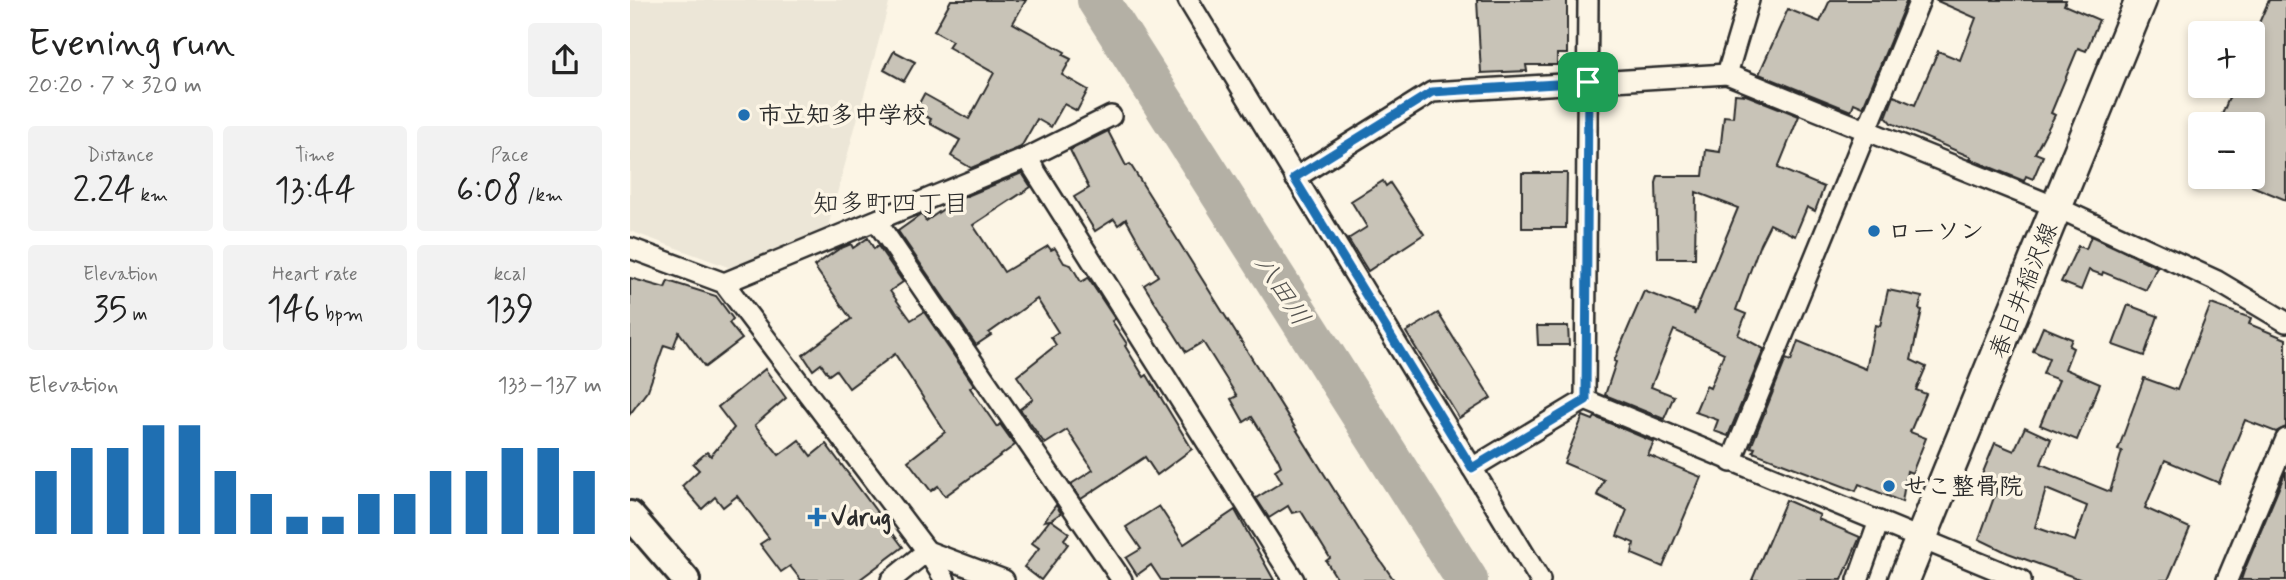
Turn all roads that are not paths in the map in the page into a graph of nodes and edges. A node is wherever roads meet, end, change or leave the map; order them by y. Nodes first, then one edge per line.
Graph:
1 (1188, 0) edge
2 (1588, 0) edge
3 (1749, 0) edge
4 (1920, 0) edge
5 (2141, 0) edge
6 (1727, 74) junction
7 (1588, 82) junction
8 (1111, 116) dead end
9 (1865, 129) junction
10 (1027, 158) junction
11 (1294, 178) junction
12 (2056, 208) junction
13 (877, 222) junction
14 (630, 248) edge
15 (724, 283) junction
16 (2286, 322) edge
17 (1586, 400) junction
18 (2286, 439) edge
19 (1731, 462) junction
20 (1472, 468) junction
21 (630, 515) edge
22 (1879, 521) junction
23 (1922, 540) junction
24 (927, 551) junction
25 (686, 580) edge
26 (891, 580) edge
27 (945, 580) edge
28 (1004, 580) edge
29 (1122, 580) edge
30 (1294, 580) edge
31 (1540, 580) edge
32 (1858, 580) edge
33 (1904, 580) edge
34 (2021, 580) edge
35 (2227, 580) edge

1 - 11 street
2 - 7 street
3 - 6 street
4 - 9 street
5 - 12 main road, 春日井稲沢線
6 - 7 street
6 - 9 street
7 - 11 street
7 - 17 street
8 - 10 street
9 - 12 street
9 - 19 street
10 - 13 street
10 - 30 street
11 - 20 street
12 - 16 street
12 - 23 main road, 春日井稲沢線
13 - 15 street
13 - 29 street
14 - 15 street
15 - 24 street
17 - 19 street
17 - 20 street
18 - 35 street
19 - 22 street
20 - 31 street
21 - 25 main road
22 - 23 street
22 - 32 street
23 - 33 main road, 春日井稲沢線
23 - 34 street
24 - 26 street
24 - 27 street
24 - 28 street

